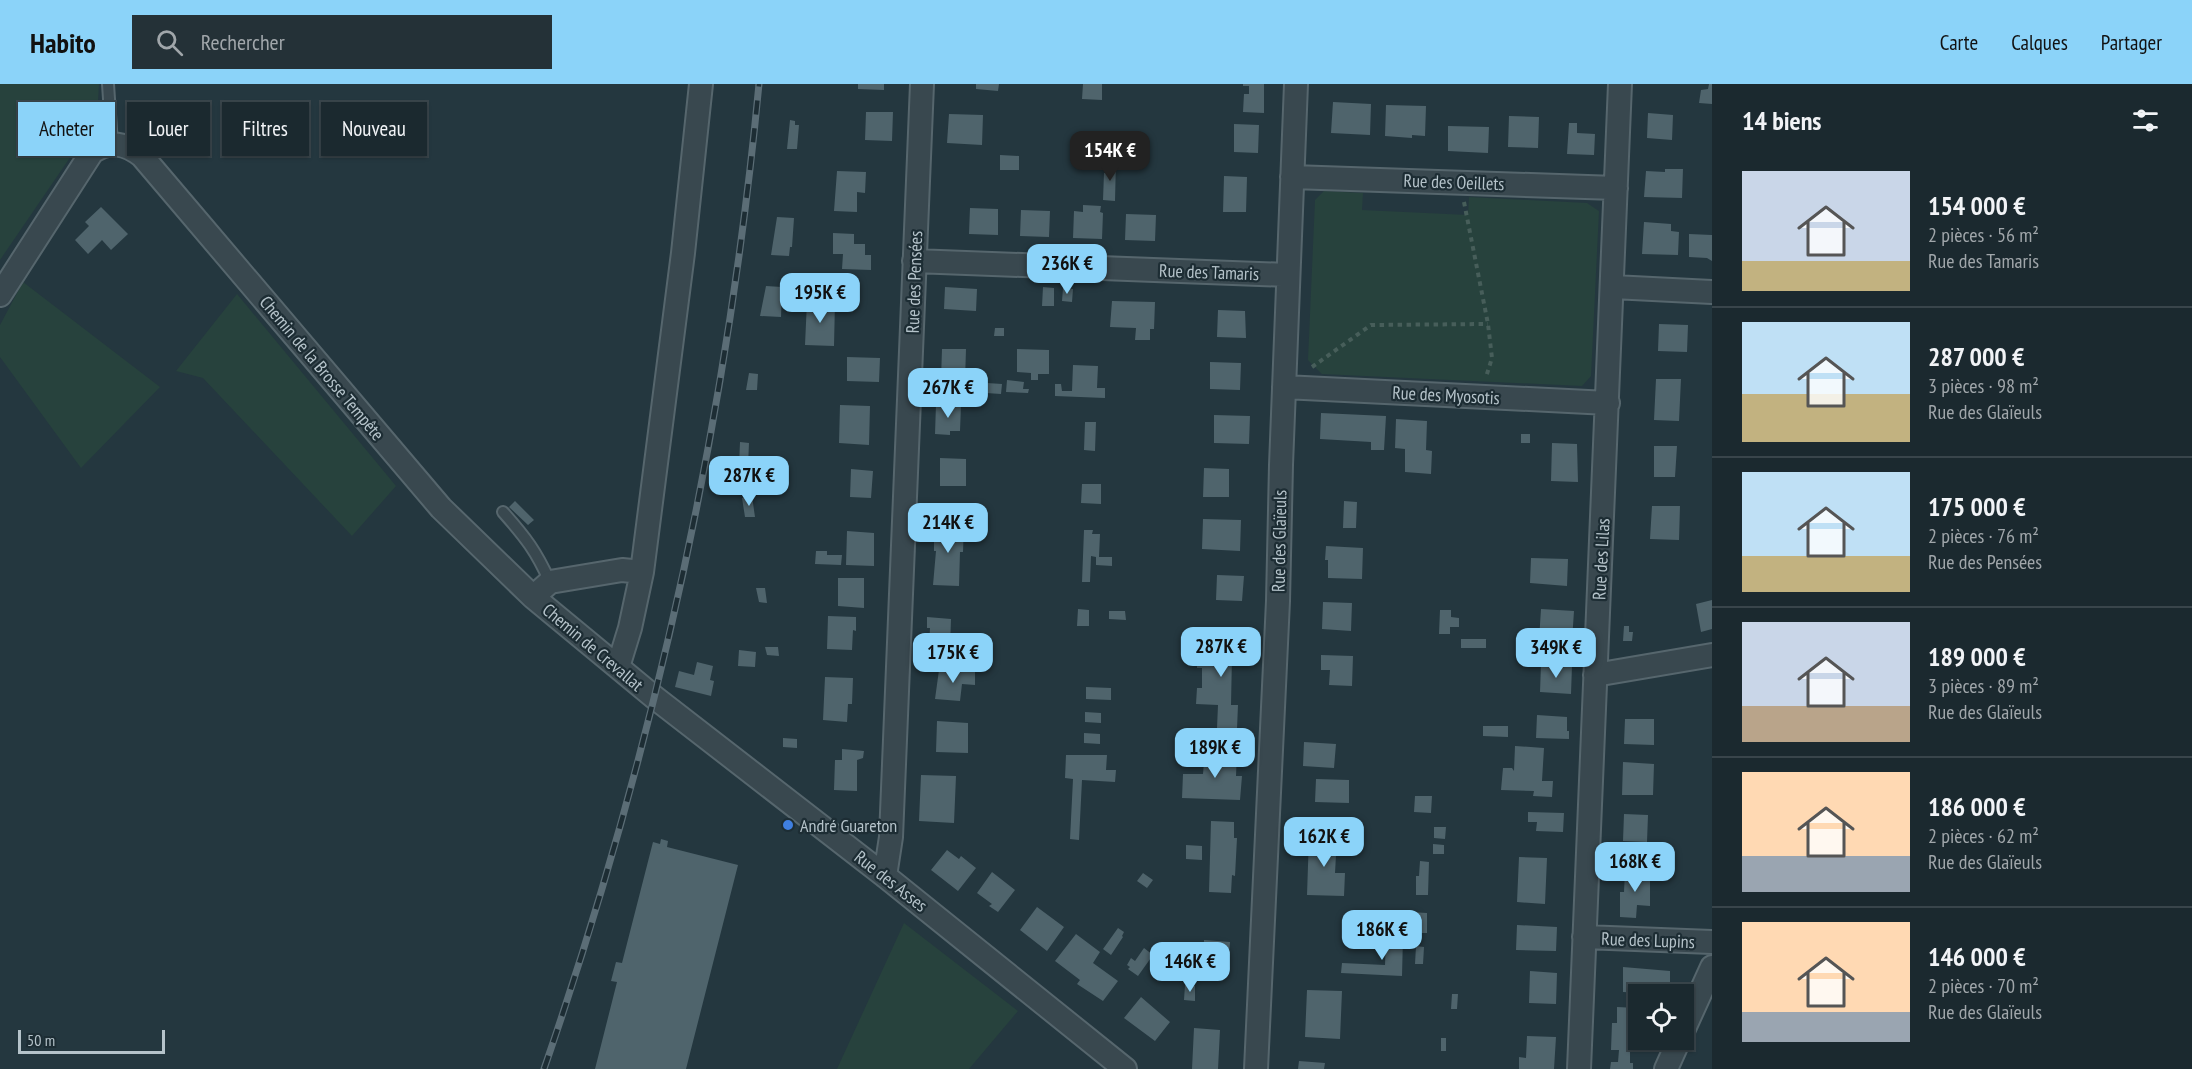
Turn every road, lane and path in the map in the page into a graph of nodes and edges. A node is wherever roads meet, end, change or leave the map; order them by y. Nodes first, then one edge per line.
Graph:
1 (108, 84) edge
2 (701, 84) edge
3 (922, 84) edge
4 (1296, 84) edge
5 (1620, 84) edge
6 (109, 102) edge
7 (115, 144) edge
8 (89, 156) edge
9 (1292, 177) junction
10 (1616, 188) junction
11 (1462, 194) dead end
12 (914, 261) junction
13 (1288, 275) junction
14 (1613, 287) junction
15 (1712, 292) edge
16 (0, 295) edge
17 (1488, 324) junction
18 (1307, 371) dead end
19 (1483, 386) dead end
20 (1284, 387) junction
21 (1608, 403) junction
22 (503, 512) dead end
23 (642, 572) junction
24 (541, 589) junction
25 (1712, 655) edge
26 (618, 667) junction
27 (1595, 675) junction
28 (654, 697) joint
29 (885, 876) junction
30 (1584, 937) junction
31 (1712, 942) edge
32 (1712, 968) edge
33 (1694, 1007) edge
34 (1675, 1050) edge
35 (1125, 1069) edge
36 (1256, 1069) edge
37 (1579, 1069) edge
38 (1666, 1069) edge

1 - 6 lane
2 - 23 street
3 - 12 street, Rue des Pensées
4 - 9 street, Rue des Glaïeuls
5 - 10 street, Rue des Lilas
7 - 24 street, Chemin de la Brosse Tempête
8 - 16 street
9 - 10 street, Rue des Oeillets
9 - 13 street, Rue des Glaïeuls
10 - 14 street, Rue des Lilas
11 - 17 path
12 - 13 street, Rue des Tamaris
12 - 29 street, Rue des Pensées
13 - 20 street, Rue des Glaïeuls
14 - 15 street
14 - 21 street, Rue des Lilas
17 - 18 path
17 - 19 path
20 - 21 street, Rue des Myosotis
20 - 36 street, Rue des Glaïeuls
21 - 27 street, Rue des Lilas
22 - 24 lane
23 - 24 street
23 - 26 street
24 - 26 street, Chemin de Crevallat
25 - 27 street
26 - 28 street, Chemin de Crevallat
27 - 30 street, Rue des Lilas
28 - 29 street, Rue des Asses
29 - 35 street, Rue des Asses
30 - 31 street, Rue des Lupins
30 - 37 street, Rue des Lilas
32 - 33 street
34 - 38 street

